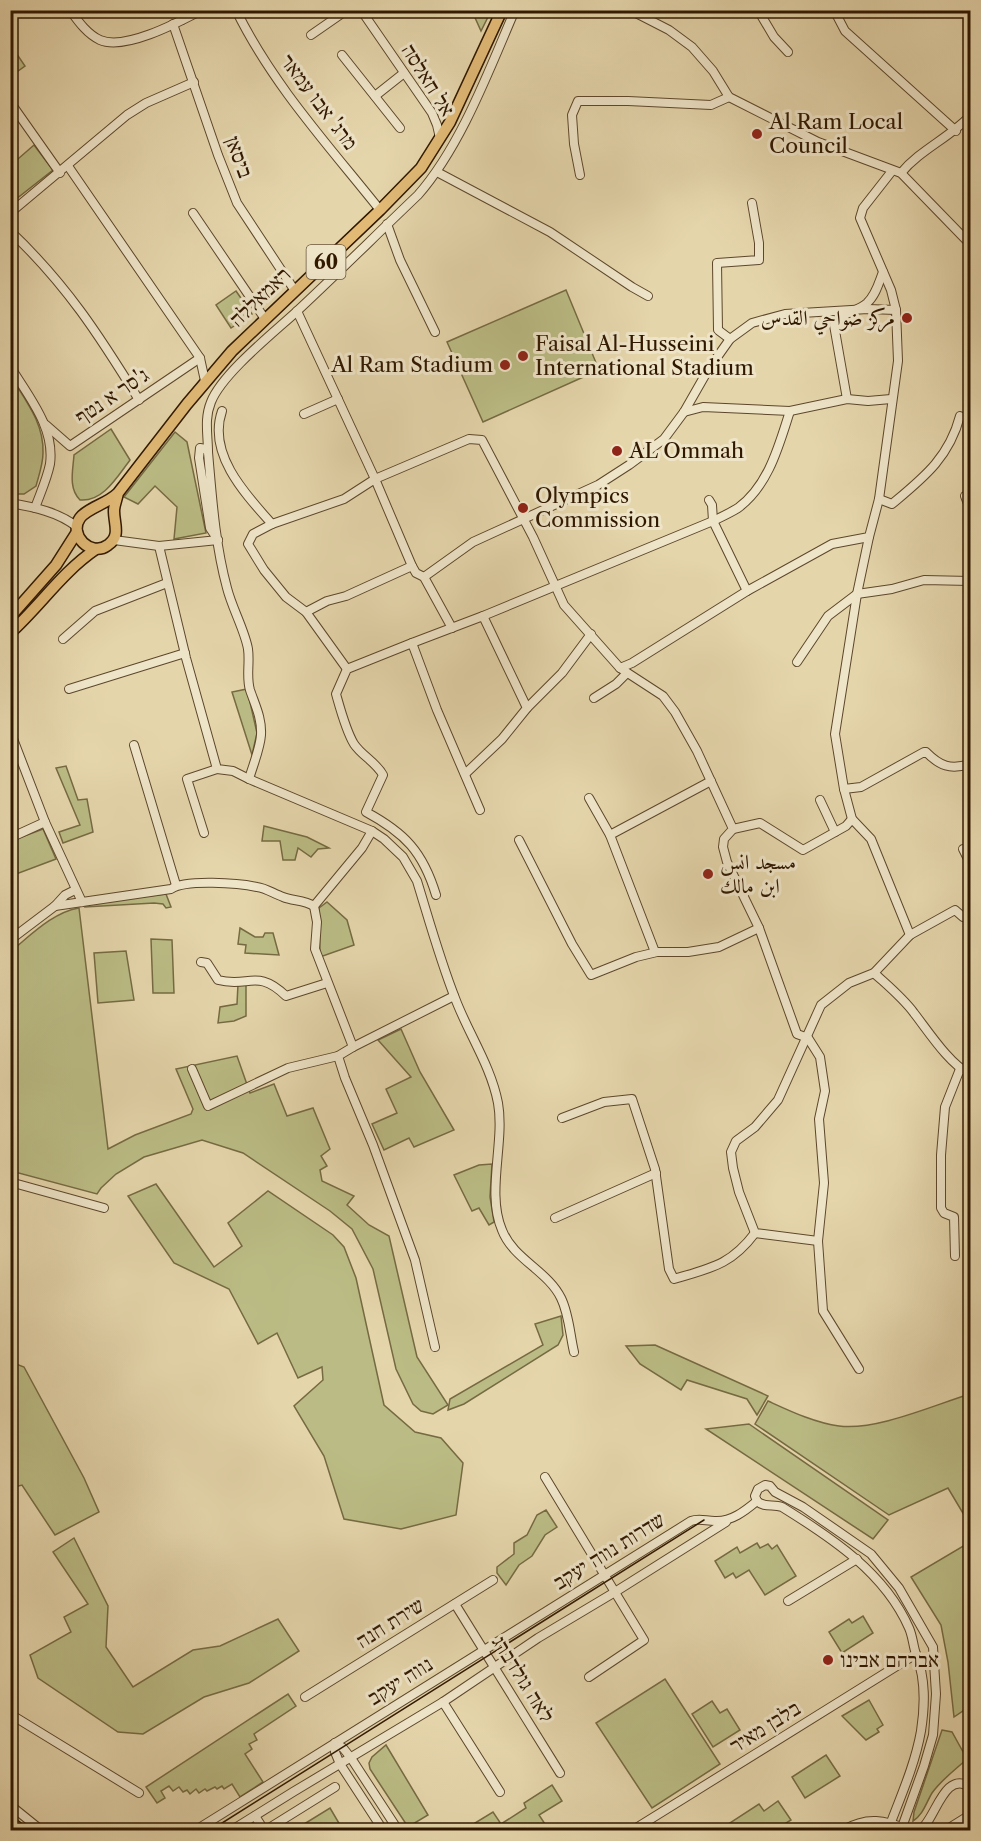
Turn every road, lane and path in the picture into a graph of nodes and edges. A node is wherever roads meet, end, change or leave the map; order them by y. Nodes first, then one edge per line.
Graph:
1 (70, 10) edge
2 (177, 10) edge
3 (202, 10) edge
4 (236, 10) edge
5 (347, 10) edge
6 (361, 10) edge
7 (502, 10) edge
8 (515, 10) edge
9 (630, 10) edge
10 (758, 10) edge
11 (834, 10) edge
12 (182, 20) junction
13 (173, 24) junction
14 (311, 35) dead end
15 (788, 52) dead end
16 (342, 55) dead end
17 (404, 73) junction
18 (194, 82) junction
19 (375, 96) junction
20 (729, 97) junction
21 (10, 102) edge
22 (970, 116) edge
23 (400, 129) dead end
24 (956, 130) junction
25 (440, 140) junction
26 (68, 166) junction
27 (892, 171) junction
28 (60, 172) junction
29 (437, 172) junction
30 (901, 173) junction
31 (580, 175) dead end
32 (752, 204) dead end
33 (380, 210) junction
34 (10, 213) edge
35 (193, 213) dead end
36 (387, 224) junction
37 (10, 231) edge
38 (970, 244) edge
39 (883, 272) junction
40 (295, 291) junction
41 (648, 296) dead end
42 (850, 310) junction
43 (896, 310) junction
44 (297, 311) junction
45 (265, 319) junction
46 (435, 332) dead end
47 (730, 339) junction
48 (200, 358) junction
49 (10, 366) edge
50 (205, 381) junction
51 (338, 399) junction
52 (847, 399) junction
53 (891, 399) junction
54 (139, 400) junction
55 (222, 411) dead end
56 (790, 411) junction
57 (684, 412) junction
58 (304, 414) dead end
59 (960, 416) dead end
60 (46, 426) junction
61 (375, 479) junction
62 (118, 493) junction
63 (965, 496) dead end
64 (879, 499) junction
65 (709, 500) dead end
66 (10, 503) edge
67 (35, 508) junction
68 (970, 509) edge
69 (89, 510) junction
70 (61, 518) junction
71 (115, 520) junction
72 (523, 520) junction
73 (713, 521) junction
74 (272, 524) junction
75 (77, 530) junction
76 (869, 537) junction
77 (114, 540) junction
78 (218, 540) junction
79 (159, 546) junction
80 (96, 549) junction
81 (412, 566) junction
82 (424, 577) junction
83 (970, 581) edge
84 (167, 583) junction
85 (554, 586) junction
86 (747, 591) junction
87 (857, 594) junction
88 (306, 612) junction
89 (483, 616) junction
90 (10, 617) edge
91 (452, 628) junction
92 (10, 633) edge
93 (591, 634) junction
94 (63, 639) dead end
95 (412, 643) junction
96 (185, 653) junction
97 (797, 662) dead end
98 (347, 669) junction
99 (624, 670) junction
100 (69, 688) dead end
101 (594, 698) dead end
102 (527, 708) junction
103 (10, 731) edge
104 (134, 745) dead end
105 (970, 764) edge
106 (217, 769) junction
107 (465, 774) junction
108 (249, 779) junction
109 (711, 781) junction
110 (844, 789) junction
111 (589, 798) dead end
112 (820, 800) dead end
113 (480, 810) dead end
114 (852, 819) junction
115 (45, 822) junction
116 (733, 829) junction
117 (372, 831) junction
118 (835, 832) junction
119 (204, 833) dead end
120 (610, 835) junction
121 (10, 838) edge
122 (519, 840) dead end
123 (963, 849) dead end
124 (970, 863) edge
125 (176, 885) junction
126 (75, 890) junction
127 (436, 895) dead end
128 (82, 902) junction
129 (55, 906) junction
130 (314, 906) junction
131 (970, 915) edge
132 (759, 928) junction
133 (910, 935) junction
134 (10, 940) edge
135 (655, 952) junction
136 (201, 962) dead end
137 (874, 973) junction
138 (327, 983) junction
139 (454, 996) junction
140 (808, 1038) junction
141 (352, 1047) junction
142 (338, 1056) junction
143 (192, 1069) dead end
144 (960, 1069) junction
145 (970, 1074) edge
146 (561, 1118) dead end
147 (656, 1173) junction
148 (10, 1182) edge
149 (104, 1208) dead end
150 (555, 1218) dead end
151 (755, 1233) junction
152 (818, 1242) junction
153 (955, 1256) dead end
154 (435, 1347) dead end
155 (574, 1352) dead end
156 (859, 1369) dead end
157 (545, 1477) dead end
158 (775, 1492) junction
159 (757, 1502) junction
160 (770, 1505) junction
161 (732, 1518) junction
162 (857, 1559) junction
163 (604, 1575) junction
164 (493, 1580) dead end
165 (615, 1592) junction
166 (788, 1601) dead end
167 (455, 1604) junction
168 (930, 1643) junction
169 (484, 1650) junction
170 (917, 1653) junction
171 (933, 1653) junction
172 (495, 1668) junction
173 (589, 1677) dead end
174 (305, 1697) dead end
175 (443, 1702) junction
176 (10, 1714) edge
177 (335, 1743) junction
178 (351, 1758) junction
179 (340, 1764) junction
180 (560, 1773) dead end
181 (970, 1776) edge
182 (961, 1783) junction
183 (335, 1787) dead end
184 (970, 1787) edge
185 (139, 1792) dead end
186 (500, 1792) dead end
187 (10, 1805) edge
188 (970, 1815) edge
189 (255, 1816) junction
190 (889, 1827) edge
191 (904, 1829) edge
192 (41, 1830) edge
193 (196, 1830) edge
194 (232, 1830) edge
195 (265, 1830) edge
196 (383, 1830) edge
197 (398, 1830) edge
198 (633, 1830) edge
199 (843, 1830) edge
200 (920, 1830) edge
201 (946, 1830) edge

1 - 13 street
2 - 12 street
3 - 12 street
4 - 33 street, מרג' אבו עמאר
5 - 14 street
6 - 17 street, אל חאלסה
7 - 25 highway, ראמאללה / 60
8 - 29 street
9 - 20 street
10 - 15 street
11 - 24 street
12 - 13 street
13 - 18 street, ביסאן
16 - 19 street
17 - 19 street
17 - 25 street, אל חאלסה
18 - 26 street
18 - 40 street, ביסאן
19 - 23 street
20 - 27 street
20 - 31 street
21 - 28 street
22 - 24 street
24 - 30 street
25 - 33 highway, ראמאללה / 60
26 - 28 street
26 - 48 street
27 - 30 street
27 - 39 street
28 - 34 street
29 - 36 street
29 - 41 street
30 - 38 street
32 - 47 street
33 - 40 highway, ראמאללה / 60
35 - 45 street
36 - 44 street
36 - 46 street
37 - 54 street
39 - 42 street
39 - 43 street
40 - 45 highway, ראמאללה / 60
42 - 43 street
42 - 47 street
42 - 52 street
43 - 53 street
44 - 51 street
44 - 78 street
45 - 50 highway, ראמאללה / 60
47 - 57 street
48 - 50 street
48 - 54 street, ג'סר א נטף
49 - 60 street
50 - 62 highway, ראמאללה / 60
51 - 58 street
51 - 61 street
52 - 53 street
52 - 56 street
53 - 64 street
54 - 60 street, ג'סר א נטף
55 - 74 street
56 - 57 street
56 - 73 street
57 - 72 street
59 - 64 street
60 - 67 street
61 - 72 street
61 - 74 street
61 - 81 street
62 - 69 highway, ראמאללה / 60
62 - 71 highway
63 - 68 street
64 - 76 street
65 - 73 street
66 - 67 street
67 - 70 street
69 - 70 street
69 - 71 highway
69 - 75 highway, 60
70 - 75 street
71 - 77 highway
72 - 82 street
72 - 85 street
73 - 85 street
73 - 86 street
74 - 88 street
75 - 80 highway
75 - 90 highway, 60
76 - 86 street
76 - 87 street
77 - 79 street
77 - 80 highway
78 - 79 street
78 - 108 street
79 - 84 street
80 - 92 highway
81 - 82 street
81 - 88 street
82 - 91 street
83 - 87 street
84 - 94 street
84 - 96 street
85 - 89 street
85 - 93 street
86 - 99 street
87 - 97 street
87 - 110 street
88 - 98 street
89 - 91 street
89 - 102 street
91 - 95 street
93 - 99 street
93 - 102 street
95 - 98 street
95 - 107 street
96 - 100 street
96 - 106 street
98 - 127 street
99 - 101 street
99 - 109 street
102 - 107 street
103 - 115 street
104 - 125 street
105 - 110 street
106 - 108 street
106 - 119 street
107 - 113 street
108 - 117 street
109 - 116 street
109 - 120 street
110 - 114 street
111 - 120 street
112 - 118 street
114 - 118 street
114 - 133 street
115 - 121 street
115 - 126 street
116 - 118 street
116 - 132 street
117 - 130 street
117 - 139 street
120 - 135 street
122 - 135 street
123 - 124 street
125 - 128 street
125 - 130 street
126 - 128 street
126 - 129 street
128 - 129 street
129 - 134 street
130 - 138 street
131 - 133 street
132 - 135 street
132 - 140 street
133 - 137 street
136 - 138 street
137 - 140 street
137 - 144 street
138 - 141 street
139 - 141 street
139 - 155 street
140 - 151 street
140 - 152 street
141 - 142 street
142 - 143 street
142 - 154 street
144 - 145 street
144 - 153 street
146 - 147 street
147 - 150 street
147 - 151 street
148 - 149 street
151 - 152 street
152 - 156 street
157 - 163 street
158 - 159 street
158 - 160 street
158 - 168 street
159 - 160 street
159 - 161 street, שדרות נווה יעקב
160 - 162 street
161 - 163 street, שדרות נווה יעקב
161 - 165 street
162 - 166 street
162 - 170 street
163 - 165 street
163 - 169 street, שדרות נווה יעקב
164 - 167 street, שירת חנה
165 - 172 street, שדרות נווה יעקב
165 - 173 street
167 - 169 street, לאה גולדברג
167 - 174 street, שירת חנה
168 - 170 street
168 - 171 street
169 - 172 street, לאה גולדברג
169 - 177 street, נווה יעקב
170 - 171 street
170 - 190 street
170 - 198 street, בלבן מאיר
171 - 191 street
172 - 175 street, נווה יעקב
172 - 180 street, לאה גולדברג
175 - 178 street
175 - 186 street
176 - 185 street
177 - 178 street
177 - 179 street
177 - 193 street
178 - 179 street
178 - 197 street
179 - 189 street
179 - 196 street
181 - 182 street
182 - 184 street
182 - 200 street
183 - 195 street
187 - 192 street
188 - 201 street
189 - 194 street
189 - 195 street
190 - 191 street
190 - 199 street

